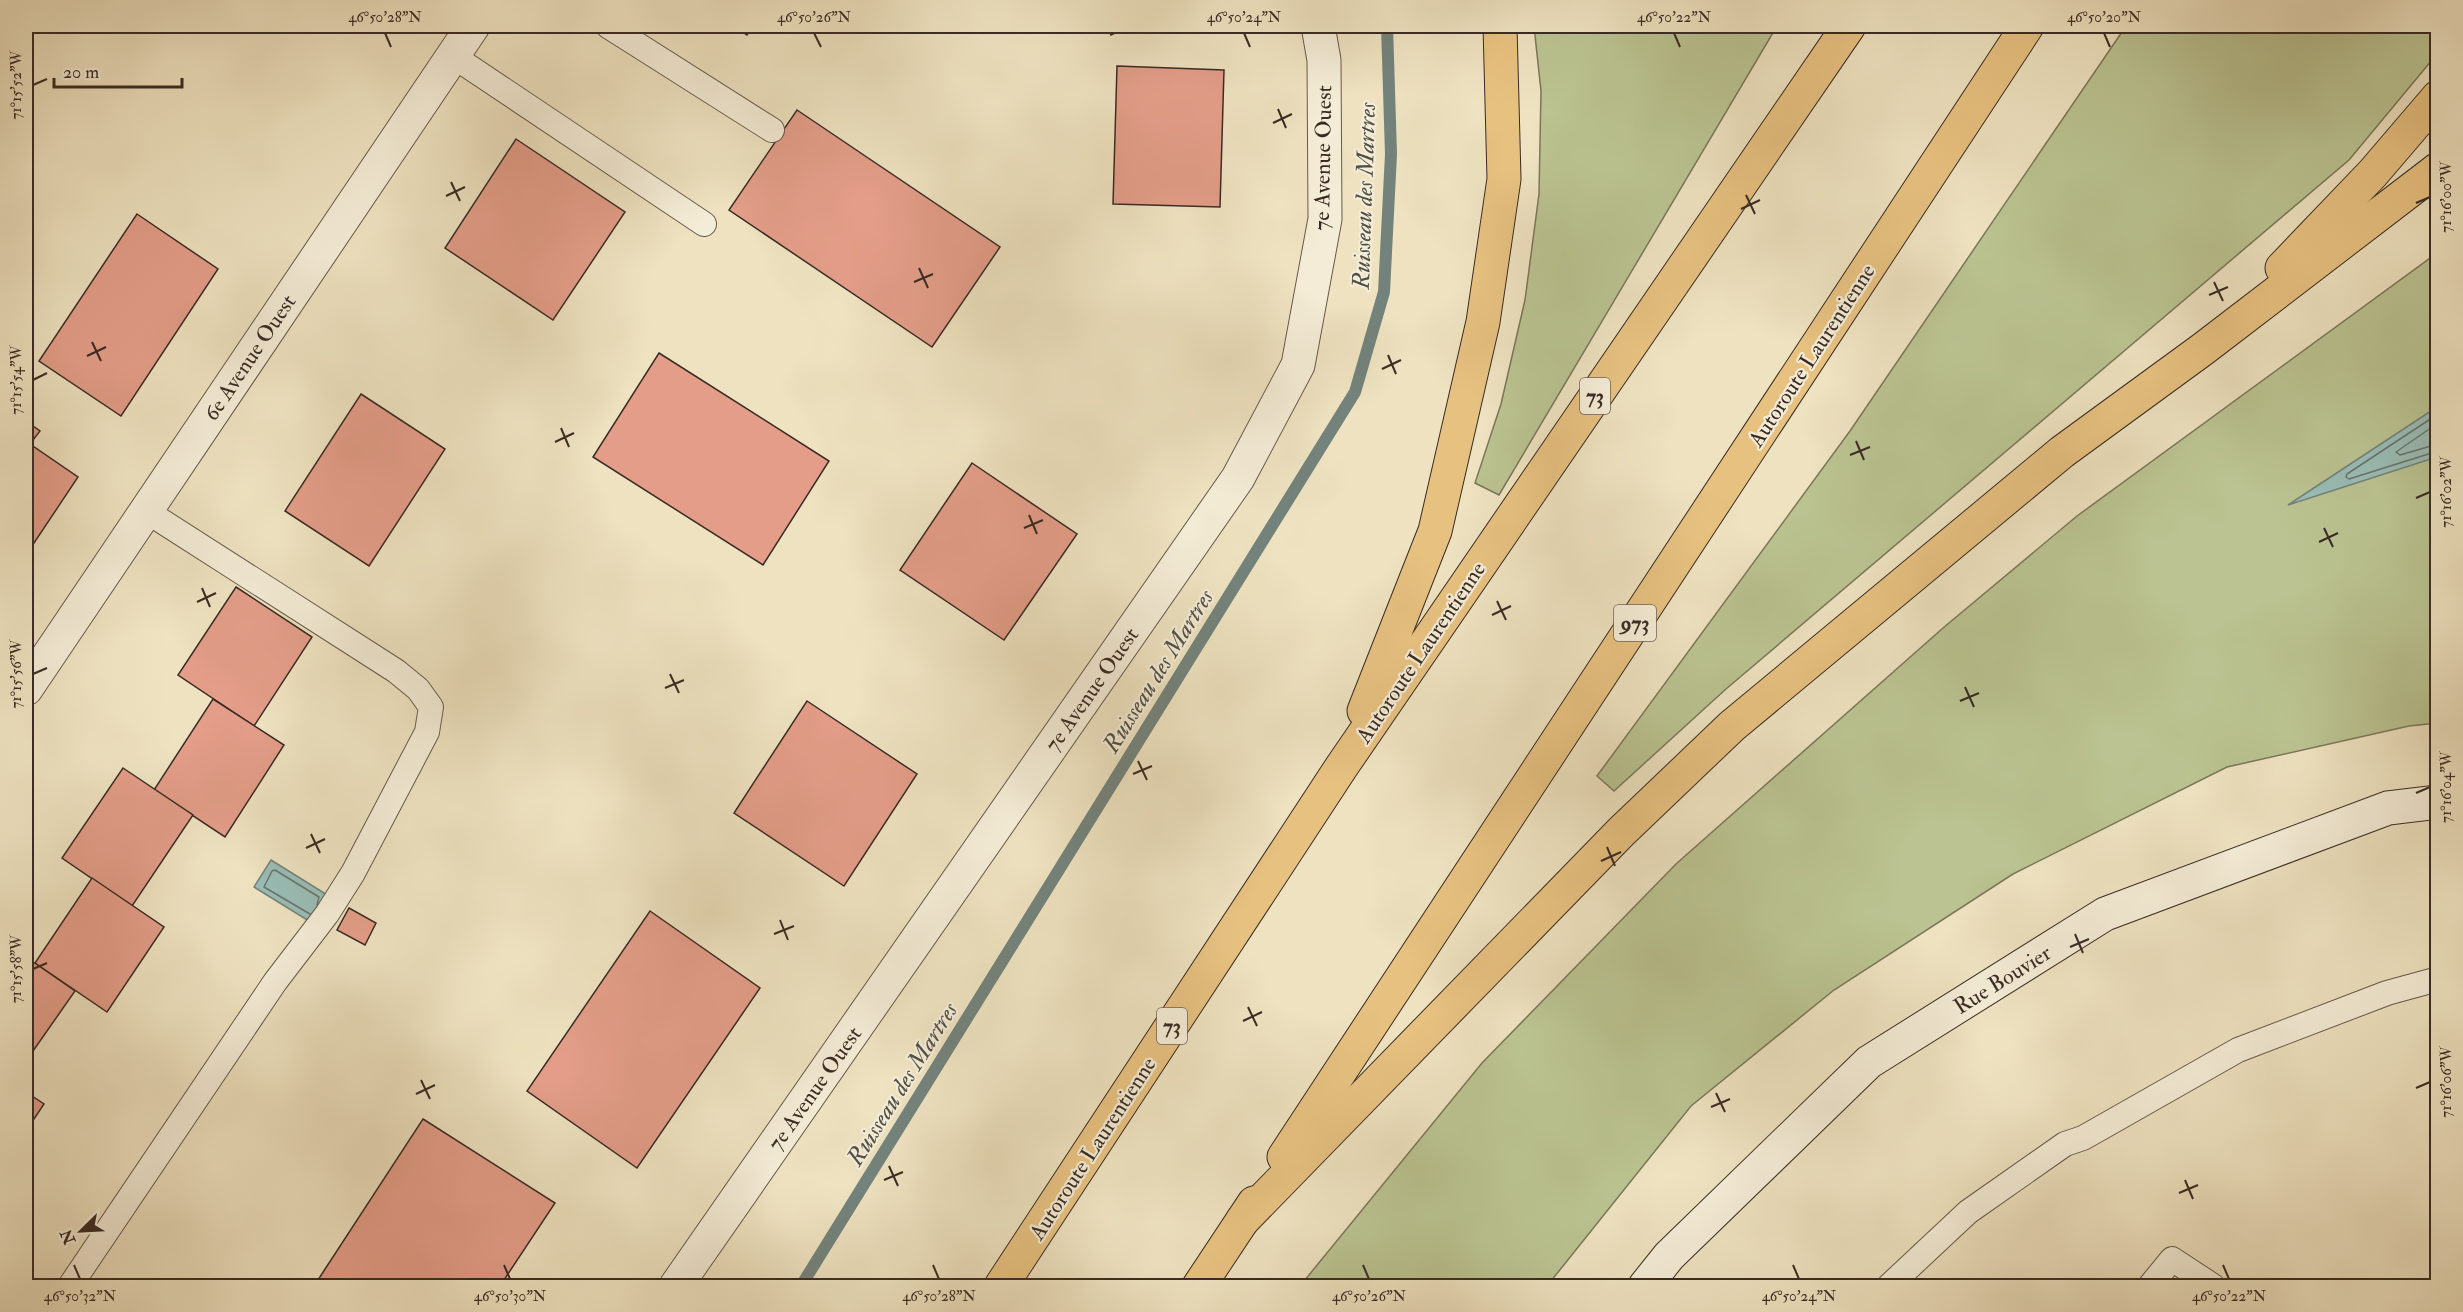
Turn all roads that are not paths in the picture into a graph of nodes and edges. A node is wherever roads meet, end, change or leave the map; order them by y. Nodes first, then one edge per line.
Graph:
1 (473, 26) edge
2 (608, 26) edge
3 (1318, 26) edge
4 (1500, 26) edge
5 (1849, 26) edge
6 (2027, 26) edge
7 (453, 56) junction
8 (2438, 97) edge
9 (772, 130) dead end
10 (2438, 169) edge
11 (704, 225) dead end
12 (2203, 349) junction
13 (146, 511) junction
14 (26, 689) edge
15 (1342, 766) junction
16 (2438, 802) edge
17 (2438, 979) edge
18 (1242, 1221) junction
19 (70, 1287) edge
20 (676, 1287) edge
21 (1001, 1287) edge
22 (1199, 1287) edge
23 (1645, 1287) edge
24 (1889, 1287) edge
25 (2150, 1287) edge
26 (2213, 1287) edge

1 - 7 street, 6e Avenue Ouest
2 - 9 lane
3 - 20 street, 7e Avenue Ouest
4 - 15 highway
5 - 15 highway, Autoroute Laurentienne / 73
6 - 18 highway, Autoroute Laurentienne / 973
7 - 11 lane
7 - 13 street, 6e Avenue Ouest
8 - 12 highway
10 - 12 highway
12 - 18 highway
13 - 14 street, 6e Avenue Ouest
13 - 19 lane
15 - 21 highway, Autoroute Laurentienne / 73
16 - 23 street, Rue Bouvier
17 - 24 lane
18 - 22 highway, Autoroute Laurentienne
25 - 26 lane

